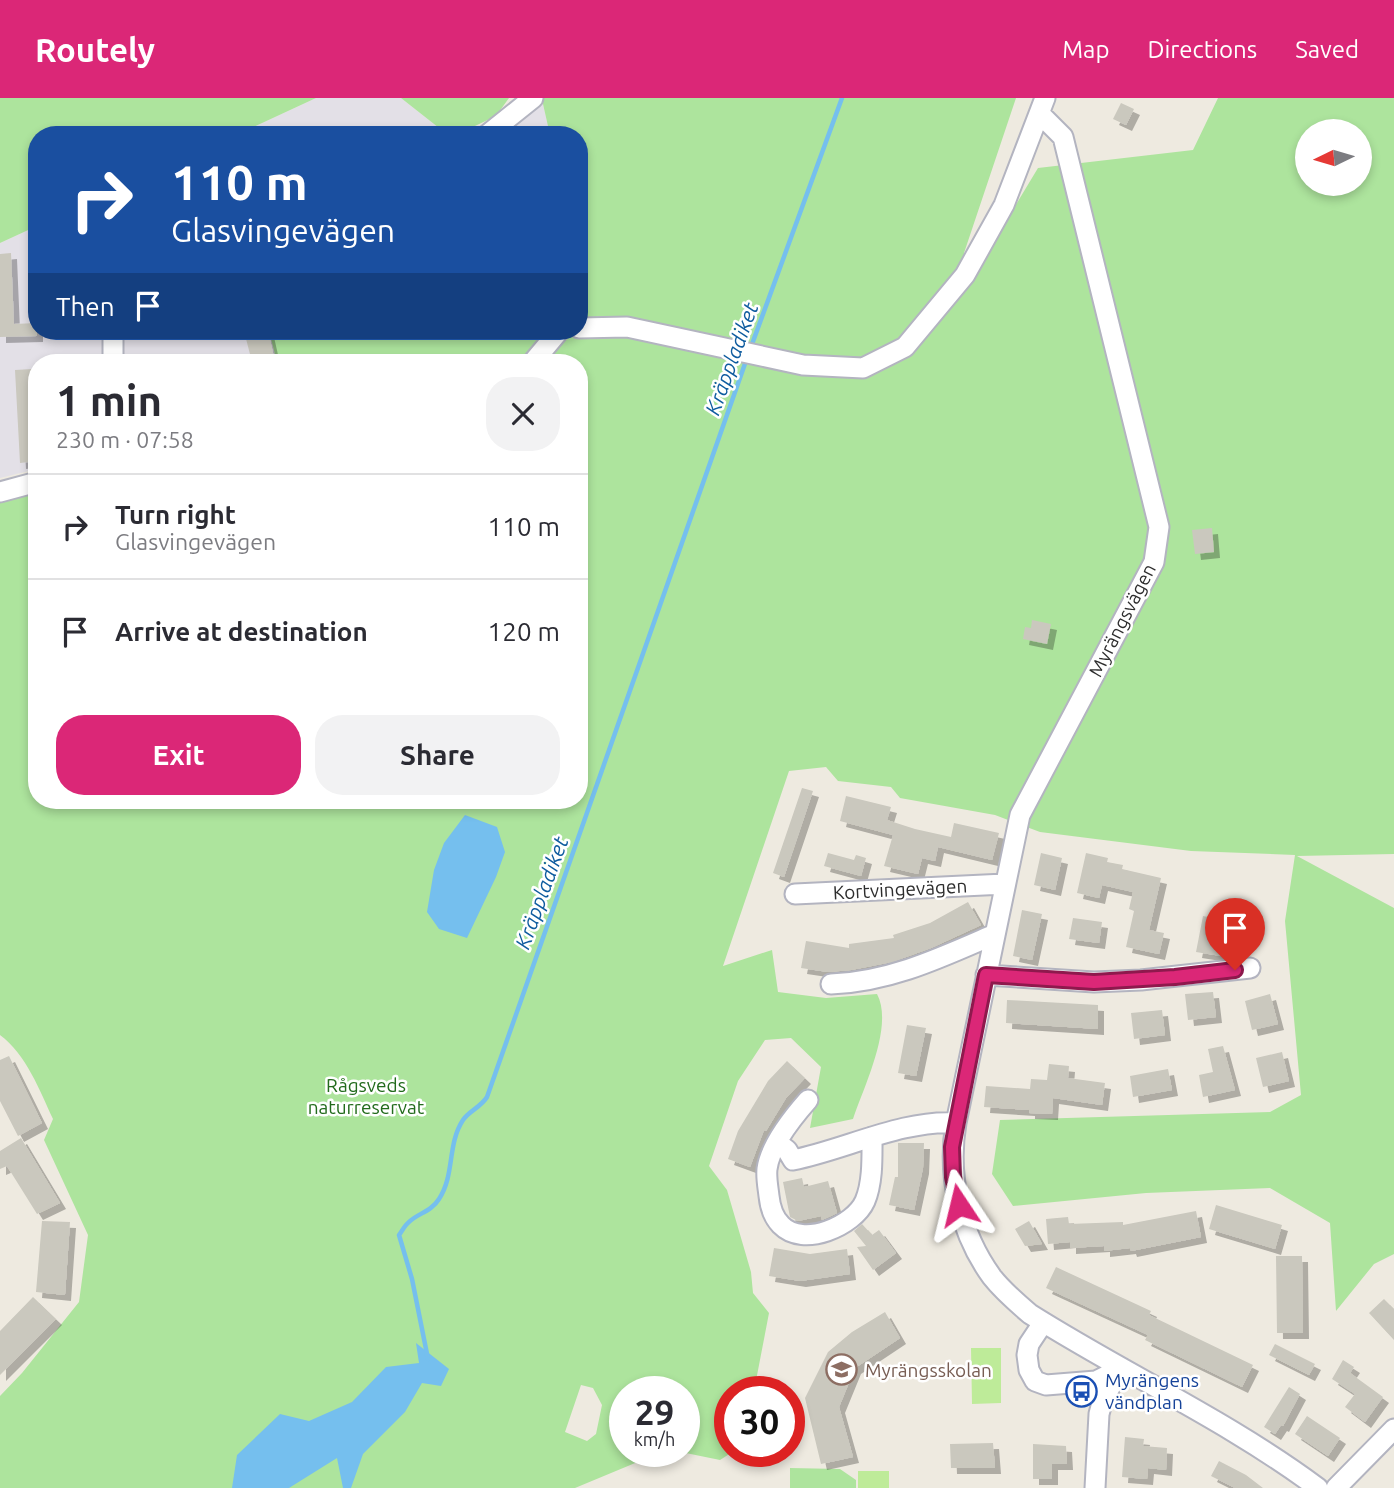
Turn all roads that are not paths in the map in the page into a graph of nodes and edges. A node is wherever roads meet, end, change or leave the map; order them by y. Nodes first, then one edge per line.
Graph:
1 (533, 98) edge
2 (1042, 106) edge
3 (498, 126) edge
4 (588, 328) edge
5 (551, 340) edge
6 (540, 354) edge
7 (28, 484) edge
8 (0, 492) edge
9 (1005, 884) junction
10 (794, 894) dead end
11 (995, 934) junction
12 (1250, 968) dead end
13 (986, 975) junction
14 (831, 984) dead end
15 (808, 1100) dead end
16 (956, 1124) junction
17 (872, 1137) junction
18 (778, 1143) junction
19 (1043, 1322) junction
20 (1122, 1368) junction
21 (1394, 1429) edge
22 (1095, 1488) edge
23 (1318, 1488) edge
24 (1336, 1488) edge

1 - 3 street
2 - 4 street
2 - 9 street, Myrängsvägen
5 - 6 street
7 - 8 street
9 - 10 street, Kortvingevägen
9 - 11 street, Myrängsvägen
11 - 13 street, Myrängsvägen
11 - 14 street
12 - 13 street
13 - 16 street, Myrängsvägen
15 - 18 street
16 - 17 street
16 - 19 street, Myrängsvägen
17 - 18 street
17 - 18 street
19 - 20 street, Myrängsvägen
19 - 20 street
20 - 22 street
20 - 23 street, Myrängsvägen
21 - 24 street

